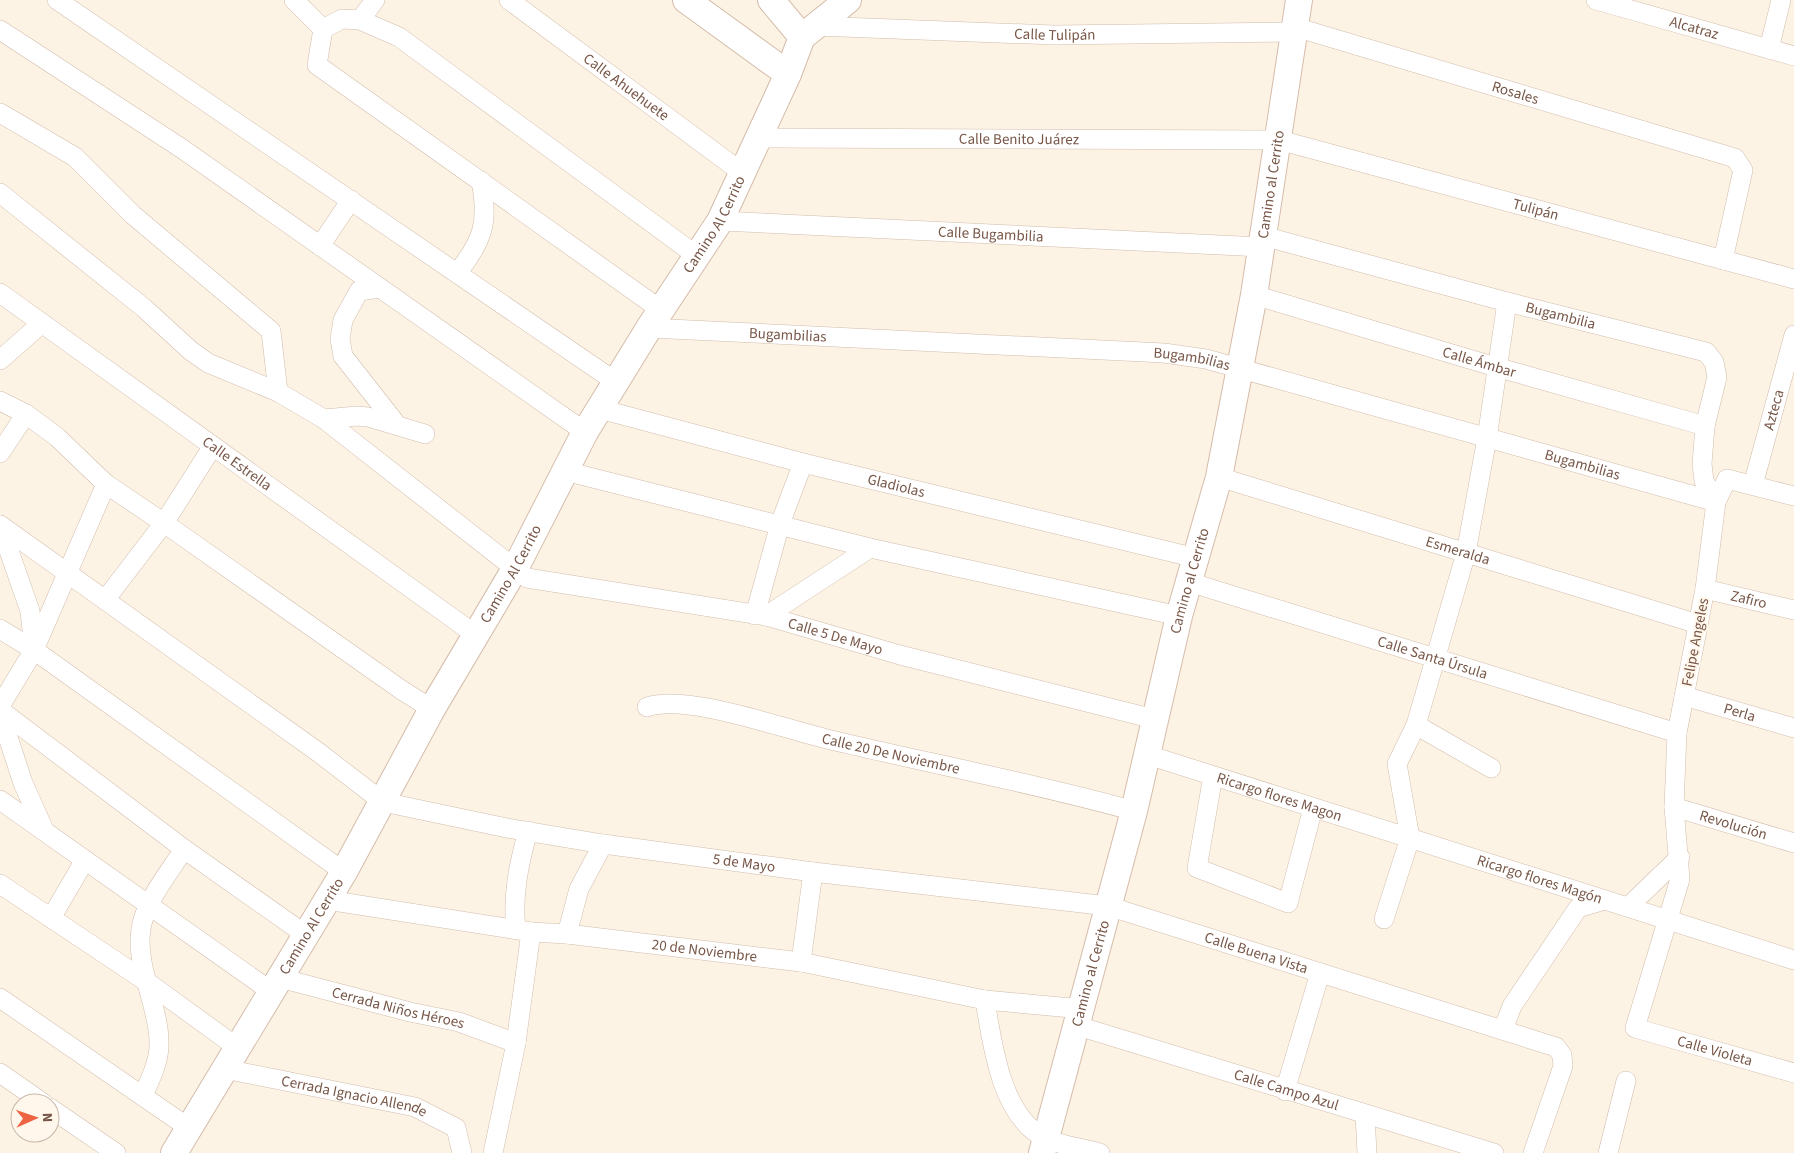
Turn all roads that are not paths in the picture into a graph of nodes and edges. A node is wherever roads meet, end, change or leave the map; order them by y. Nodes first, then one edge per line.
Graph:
1 (57, 0) edge
2 (294, 0) edge
3 (375, 0) edge
4 (509, 0) edge
5 (686, 0) edge
6 (771, 0) edge
7 (848, 0) edge
8 (1299, 0) edge
9 (1596, 0) edge
10 (1781, 0) edge
11 (360, 20) junction
12 (323, 29) junction
13 (0, 30) edge
14 (1295, 30) junction
15 (809, 32) junction
16 (1769, 49) junction
17 (1794, 56) edge
18 (788, 74) junction
19 (0, 113) edge
20 (759, 138) junction
21 (1279, 140) junction
22 (744, 174) junction
23 (481, 181) junction
24 (0, 193) edge
25 (352, 200) junction
26 (720, 221) junction
27 (1262, 242) junction
28 (320, 246) junction
29 (697, 256) junction
30 (1723, 260) junction
31 (457, 273) junction
32 (1794, 279) edge
33 (380, 288) junction
34 (0, 293) edge
35 (1254, 295) junction
36 (1507, 302) junction
37 (655, 319) junction
38 (42, 323) junction
39 (1794, 335) edge
40 (0, 360) edge
41 (1496, 367) junction
42 (1239, 368) junction
43 (1789, 377) edge
44 (616, 382) junction
45 (278, 392) junction
46 (0, 402) edge
47 (600, 409) junction
48 (26, 414) junction
49 (324, 418) junction
50 (397, 426) junction
51 (1705, 426) junction
52 (585, 432) junction
53 (425, 434) dead end
54 (1487, 438) junction
55 (213, 446) junction
56 (0, 453) edge
57 (803, 463) junction
58 (565, 471) junction
59 (1218, 477) junction
60 (106, 484) junction
61 (1753, 485) junction
62 (1794, 496) edge
63 (1716, 502) junction
64 (164, 523) junction
65 (780, 524) junction
66 (0, 525) edge
67 (870, 548) junction
68 (1466, 553) junction
69 (516, 567) junction
70 (1192, 570) junction
71 (69, 573) junction
72 (1705, 589) junction
73 (105, 600) junction
74 (1794, 610) edge
75 (760, 616) junction
76 (1179, 616) junction
77 (1698, 624) junction
78 (0, 629) edge
79 (476, 635) junction
80 (34, 650) junction
81 (1435, 658) junction
82 (1684, 696) junction
83 (0, 706) edge
84 (647, 707) dead end
85 (432, 708) junction
86 (0, 712) edge
87 (1154, 719) junction
88 (1416, 726) junction
89 (1794, 728) edge
90 (1677, 733) junction
91 (1148, 755) junction
92 (1490, 768) dead end
93 (1214, 776) junction
94 (0, 800) edge
95 (383, 802) junction
96 (1674, 807) junction
97 (1313, 808) junction
98 (1134, 811) junction
99 (528, 831) junction
100 (44, 832) junction
101 (1410, 838) junction
102 (1794, 843) edge
103 (603, 844) junction
104 (184, 849) junction
105 (1680, 857) junction
106 (85, 860) junction
107 (344, 872) junction
108 (814, 872) junction
109 (0, 884) edge
110 (327, 900) junction
111 (1605, 900) junction
112 (149, 905) junction
113 (1108, 906) junction
114 (1628, 907) junction
115 (51, 918) junction
116 (1384, 919) dead end
117 (1669, 920) junction
118 (523, 931) junction
119 (567, 934) junction
120 (306, 935) junction
121 (1794, 960) edge
122 (801, 962) junction
123 (1320, 973) junction
124 (147, 982) junction
125 (276, 985) junction
126 (0, 998) edge
127 (986, 1000) junction
128 (1080, 1018) junction
129 (1635, 1028) joint
130 (1503, 1030) junction
131 (516, 1043) junction
132 (232, 1058) junction
133 (1794, 1073) edge
134 (0, 1074) edge
135 (1626, 1081) dead end
136 (1286, 1091) junction
137 (28, 1093) edge
138 (143, 1096) junction
139 (60, 1115) edge
140 (1364, 1115) junction
141 (189, 1128) junction
142 (1044, 1146) edge
143 (116, 1153) edge
144 (174, 1153) edge
145 (462, 1153) edge
146 (493, 1153) edge
147 (1100, 1153) edge
148 (1367, 1153) edge
149 (1494, 1153) edge
150 (1533, 1153) edge
151 (1609, 1153) edge

1 - 25 street
2 - 12 street
3 - 11 street
4 - 22 street, Calle Ahuehuete
5 - 18 main road
6 - 15 main road
7 - 15 main road
8 - 14 main road, Camino al Cerrito
9 - 16 street, Alcatraz
10 - 16 street
11 - 12 street
11 - 29 street
12 - 23 street
13 - 28 street
14 - 15 street, Calle Tulipán
14 - 21 main road, Camino al Cerrito
14 - 30 street, Rosales
15 - 18 main road, Camino Al Cerrito
16 - 17 street, Alcatraz
18 - 20 main road, Camino Al Cerrito
19 - 45 street
20 - 21 street, Calle Benito Juárez
20 - 22 main road, Camino Al Cerrito
21 - 27 main road, Camino al Cerrito
21 - 30 street, Tulipán
22 - 26 main road, Camino Al Cerrito
23 - 31 street
23 - 37 street
24 - 45 street, Calle 5 De Mayo
25 - 28 street
25 - 31 street
26 - 27 street, Calle Bugambilia
26 - 29 main road, Camino Al Cerrito
27 - 35 main road, Camino al Cerrito
27 - 36 street, Bugambilia
28 - 33 street
29 - 37 main road, Camino Al Cerrito
30 - 32 street, Tulipán
31 - 44 street
33 - 50 street
33 - 52 street
34 - 38 street, Calle Estrella
35 - 41 street, Calle Ámbar
35 - 42 main road, Camino al Cerrito
36 - 41 street
36 - 51 street, Bugambilia
37 - 42 street, Bugambilias
37 - 44 main road, Camino Al Cerrito
38 - 40 street
38 - 55 street, Calle Estrella
39 - 43 street, Azteca
41 - 51 street, Calle Ámbar
41 - 54 street
42 - 54 street, Bugambilias
42 - 59 main road, Camino al Cerrito
43 - 61 street, Azteca
44 - 47 main road, Camino Al Cerrito
45 - 49 street, Calle 5 De Mayo
46 - 48 street
47 - 52 main road, Camino Al Cerrito
47 - 57 street, Gladiolas
48 - 56 street
48 - 60 street
49 - 50 street
49 - 69 street, Calle 5 De Mayo
50 - 53 street
51 - 63 street, Bugambilia
52 - 58 main road, Camino Al Cerrito
54 - 63 street, Bugambilias
54 - 68 street
55 - 64 street
55 - 79 street, Calle Estrella
57 - 65 street
57 - 70 street, Gladiolas
58 - 65 street
58 - 69 main road, Camino Al Cerrito
59 - 68 street, Esmeralda
59 - 70 main road, Camino al Cerrito
60 - 64 street
60 - 71 street
61 - 62 street
61 - 63 street, Felipe Angeles
63 - 72 street, Felipe Angeles
64 - 73 street
64 - 85 street
65 - 67 street
65 - 75 street
66 - 71 street
66 - 80 street
67 - 75 street
67 - 76 street
68 - 77 street, Esmeralda
68 - 81 street
69 - 75 street, Calle 5 De Mayo
69 - 79 main road, Camino Al Cerrito
70 - 76 main road, Camino al Cerrito
70 - 81 street, Calle Santa Úrsula
71 - 73 street
71 - 80 street
72 - 74 street, Zafiro
72 - 77 street, Felipe Angeles
73 - 95 street
75 - 87 street, Calle 5 De Mayo
76 - 87 main road, Camino al Cerrito
77 - 82 street, Felipe Angeles
78 - 80 street
79 - 85 main road, Camino Al Cerrito
80 - 83 street
80 - 107 street
81 - 88 street
81 - 90 street, Calle Santa Úrsula
82 - 89 street, Perla
82 - 90 street, Felipe Angeles
84 - 98 street, Calle 20 De Noviembre
85 - 95 main road, Camino Al Cerrito
86 - 100 street
86 - 104 street
87 - 91 main road, Camino al Cerrito
88 - 92 street
88 - 101 street
90 - 96 street, Felipe Angeles
91 - 93 street, Ricargo flores Magon
91 - 98 main road, Camino al Cerrito
93 - 97 street, Ricargo flores Magon
93 - 97 street
94 - 100 street
95 - 99 street, 5 de Mayo
95 - 107 main road, Camino Al Cerrito
96 - 102 street, Revolución
96 - 105 street, Felipe Angeles
97 - 101 street, Ricargo flores Magon
98 - 113 main road, Camino al Cerrito
99 - 103 street, 5 de Mayo
99 - 118 street
100 - 106 street
101 - 111 street, Ricargo flores Magón
101 - 116 street
103 - 108 street, 5 de Mayo
103 - 119 street
104 - 112 street
104 - 120 street
105 - 114 street
105 - 117 street, Felipe Angeles
106 - 112 street
106 - 115 street
107 - 110 main road, Camino Al Cerrito
108 - 113 street, 5 de Mayo
108 - 122 street
109 - 115 street
110 - 118 street, 20 de Noviembre
110 - 120 main road, Camino Al Cerrito
111 - 114 street, Ricargo flores Magón
111 - 130 street
112 - 124 street
112 - 125 street
113 - 123 street, Calle Buena Vista
113 - 128 main road, Camino al Cerrito
114 - 117 street, Ricargo flores Magón
115 - 124 street
117 - 121 street
117 - 129 street, Felipe Angeles
118 - 119 street, 20 de Noviembre
118 - 131 street
119 - 122 street, 20 de Noviembre
120 - 125 main road, Camino Al Cerrito
122 - 127 street, 20 de Noviembre
123 - 130 street, Calle Buena Vista
123 - 136 street
124 - 132 street
124 - 138 street
125 - 131 street, Cerrada Niños Héroes
125 - 132 main road, Camino Al Cerrito
126 - 138 street
127 - 128 street, 20 de Noviembre
127 - 142 street
128 - 136 street, Calle Campo Azul
128 - 142 main road, Camino al Cerrito
129 - 133 street, Calle Violeta
130 - 150 street, Calle Buena Vista
131 - 146 street
132 - 141 main road, Camino Al Cerrito
132 - 145 street, Cerrada Ignacio Allende
134 - 137 street
135 - 151 street
136 - 140 street, Calle Campo Azul
138 - 141 street
139 - 143 street
140 - 148 street
140 - 149 street, Calle Campo Azul
141 - 144 main road, Camino Al Cerrito
142 - 147 street

